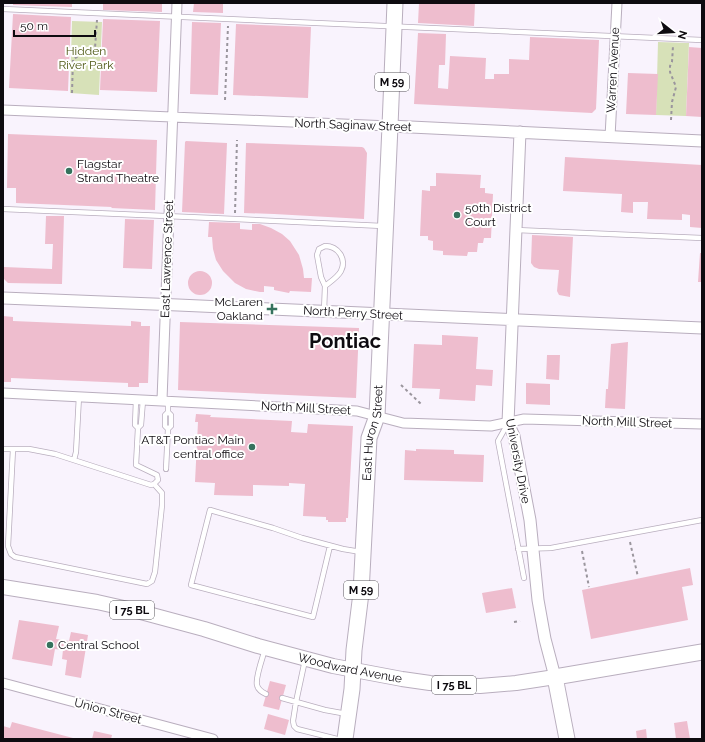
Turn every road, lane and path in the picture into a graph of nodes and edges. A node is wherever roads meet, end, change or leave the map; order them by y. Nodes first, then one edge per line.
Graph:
1 (177, 3) edge
2 (395, 3) edge
3 (617, 3) edge
4 (3, 9) edge
5 (97, 13) junction
6 (176, 16) junction
7 (229, 19) junction
8 (394, 26) junction
9 (615, 36) junction
10 (673, 38) junction
11 (702, 40) edge
12 (72, 93) dead end
13 (225, 100) dead end
14 (3, 110) edge
15 (172, 118) junction
16 (671, 120) dead end
17 (390, 126) junction
18 (520, 132) junction
19 (610, 137) junction
20 (237, 140) dead end
21 (702, 141) edge
22 (3, 209) edge
23 (169, 216) junction
24 (235, 219) junction
25 (386, 227) junction
26 (516, 230) junction
27 (702, 238) edge
28 (325, 286) junction
29 (3, 298) edge
30 (166, 305) junction
31 (324, 311) junction
32 (382, 314) junction
33 (512, 320) junction
34 (702, 328) edge
35 (401, 385) dead end
36 (3, 393) edge
37 (79, 396) junction
38 (139, 400) junction
39 (165, 401) junction
40 (421, 404) dead end
41 (377, 416) junction
42 (508, 423) junction
43 (702, 424) edge
44 (3, 449) edge
45 (13, 449) junction
46 (74, 460) junction
47 (166, 469) dead end
48 (154, 484) junction
49 (702, 520) edge
50 (630, 542) dead end
51 (330, 546) junction
52 (533, 548) junction
53 (518, 549) junction
54 (582, 551) dead end
55 (363, 553) junction
56 (638, 577) dead end
57 (524, 578) dead end
58 (3, 587) edge
59 (589, 587) dead end
60 (520, 621) dead end
61 (514, 622) dead end
62 (265, 648) junction
63 (702, 652) edge
64 (305, 659) junction
65 (353, 670) junction
66 (555, 678) junction
67 (3, 683) edge
68 (266, 694) dead end
69 (282, 698) dead end
70 (296, 702) junction
71 (349, 715) junction
72 (178, 730) junction
73 (175, 739) edge
74 (213, 739) edge
75 (337, 739) edge
76 (345, 739) edge
77 (567, 739) edge

1 - 6 street, East Lawrence Street
2 - 8 highway, M 59
3 - 9 street, Warren Avenue
4 - 5 lane
5 - 6 lane
5 - 12 path
6 - 7 lane
6 - 15 street, East Lawrence Street
7 - 8 lane
7 - 13 path
8 - 9 lane
8 - 17 highway, M 59
9 - 10 lane
9 - 19 street, Warren Avenue
10 - 11 lane
10 - 16 path
14 - 15 street, North Saginaw Street
15 - 17 street, North Saginaw Street
15 - 23 street, East Lawrence Street
17 - 18 street, North Saginaw Street
17 - 25 highway, East Huron Street / M 59
18 - 19 street, North Saginaw Street
18 - 26 street, University Drive
19 - 21 street, North Saginaw Street
20 - 24 path
22 - 23 lane
23 - 24 lane
23 - 30 street, East Lawrence Street
24 - 25 lane
25 - 32 highway, East Huron Street / M 59
26 - 27 lane
26 - 33 street, University Drive
28 - 28 lane
28 - 31 lane
29 - 30 street, North Perry Street
30 - 31 street, North Perry Street
30 - 39 street, East Lawrence Street
31 - 32 street, North Perry Street
32 - 33 street, North Perry Street
32 - 41 highway, East Huron Street / M 59
33 - 34 street, North Perry Street
33 - 42 street, University Drive
35 - 40 path
36 - 37 street, North Mill Street
37 - 38 street, North Mill Street
37 - 46 lane
38 - 39 street, North Mill Street
38 - 48 lane
39 - 41 street, North Mill Street
39 - 47 lane
41 - 42 street, North Mill Street
41 - 55 highway, East Huron Street / M 59
42 - 43 street, North Mill Street
42 - 52 street, University Drive
42 - 53 lane
44 - 45 lane
45 - 46 lane
45 - 48 lane
46 - 48 lane
49 - 52 lane
50 - 56 path
51 - 51 lane
51 - 55 lane
52 - 53 lane
52 - 66 street, University Drive
53 - 57 lane
54 - 59 path
55 - 65 highway, East Huron Street / M 59
58 - 62 main road, Woodward Avenue / I 75 BL
60 - 61 path
62 - 64 main road, Woodward Avenue / I 75 BL
62 - 68 lane
63 - 66 highway, Woodward Avenue / I 75 BL
64 - 65 main road, Woodward Avenue / I 75 BL
64 - 70 lane
65 - 66 main road, Woodward Avenue / I 75 BL
65 - 71 highway, East Huron Street / M 59
66 - 77 highway, University Drive
67 - 72 street, Union Street
69 - 70 lane
70 - 71 lane
70 - 75 lane
71 - 76 highway, East Huron Street / M 59
72 - 73 street
72 - 74 street, Union Street

